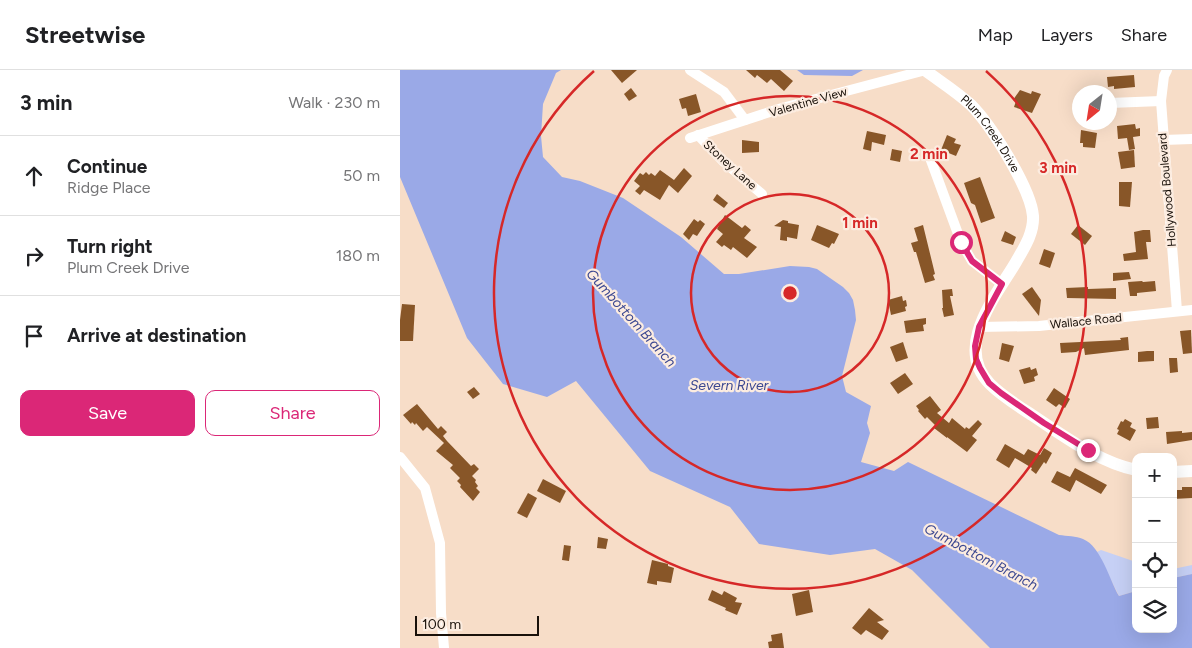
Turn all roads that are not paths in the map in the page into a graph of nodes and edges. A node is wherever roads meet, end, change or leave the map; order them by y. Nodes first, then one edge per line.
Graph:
1 (690, 70) edge
2 (926, 70) edge
3 (1167, 70) edge
4 (1161, 101) junction
5 (1117, 103) edge
6 (745, 120) junction
7 (694, 136) joint
8 (1192, 139) edge
9 (1163, 140) junction
10 (929, 155) dead end
11 (762, 194) dead end
12 (1002, 284) junction
13 (1192, 310) edge
14 (1177, 311) junction
15 (979, 327) junction
16 (400, 457) edge
17 (1132, 469) edge
18 (1192, 471) edge
19 (1177, 472) edge
20 (444, 648) edge

1 - 6 street
2 - 6 street, Valentine View
2 - 12 street, Plum Creek Drive
3 - 4 street, Hollywood Boulevard
4 - 5 street
4 - 9 street, Hollywood Boulevard
6 - 7 street, Valentine View
7 - 11 street, Stoney Lane
8 - 9 street
9 - 14 street, Hollywood Boulevard
10 - 12 street
12 - 15 street, Plum Creek Drive
13 - 14 street, Wallace Road
14 - 15 street, Wallace Road
15 - 17 street, Plum Creek Drive
16 - 20 street
18 - 19 street

